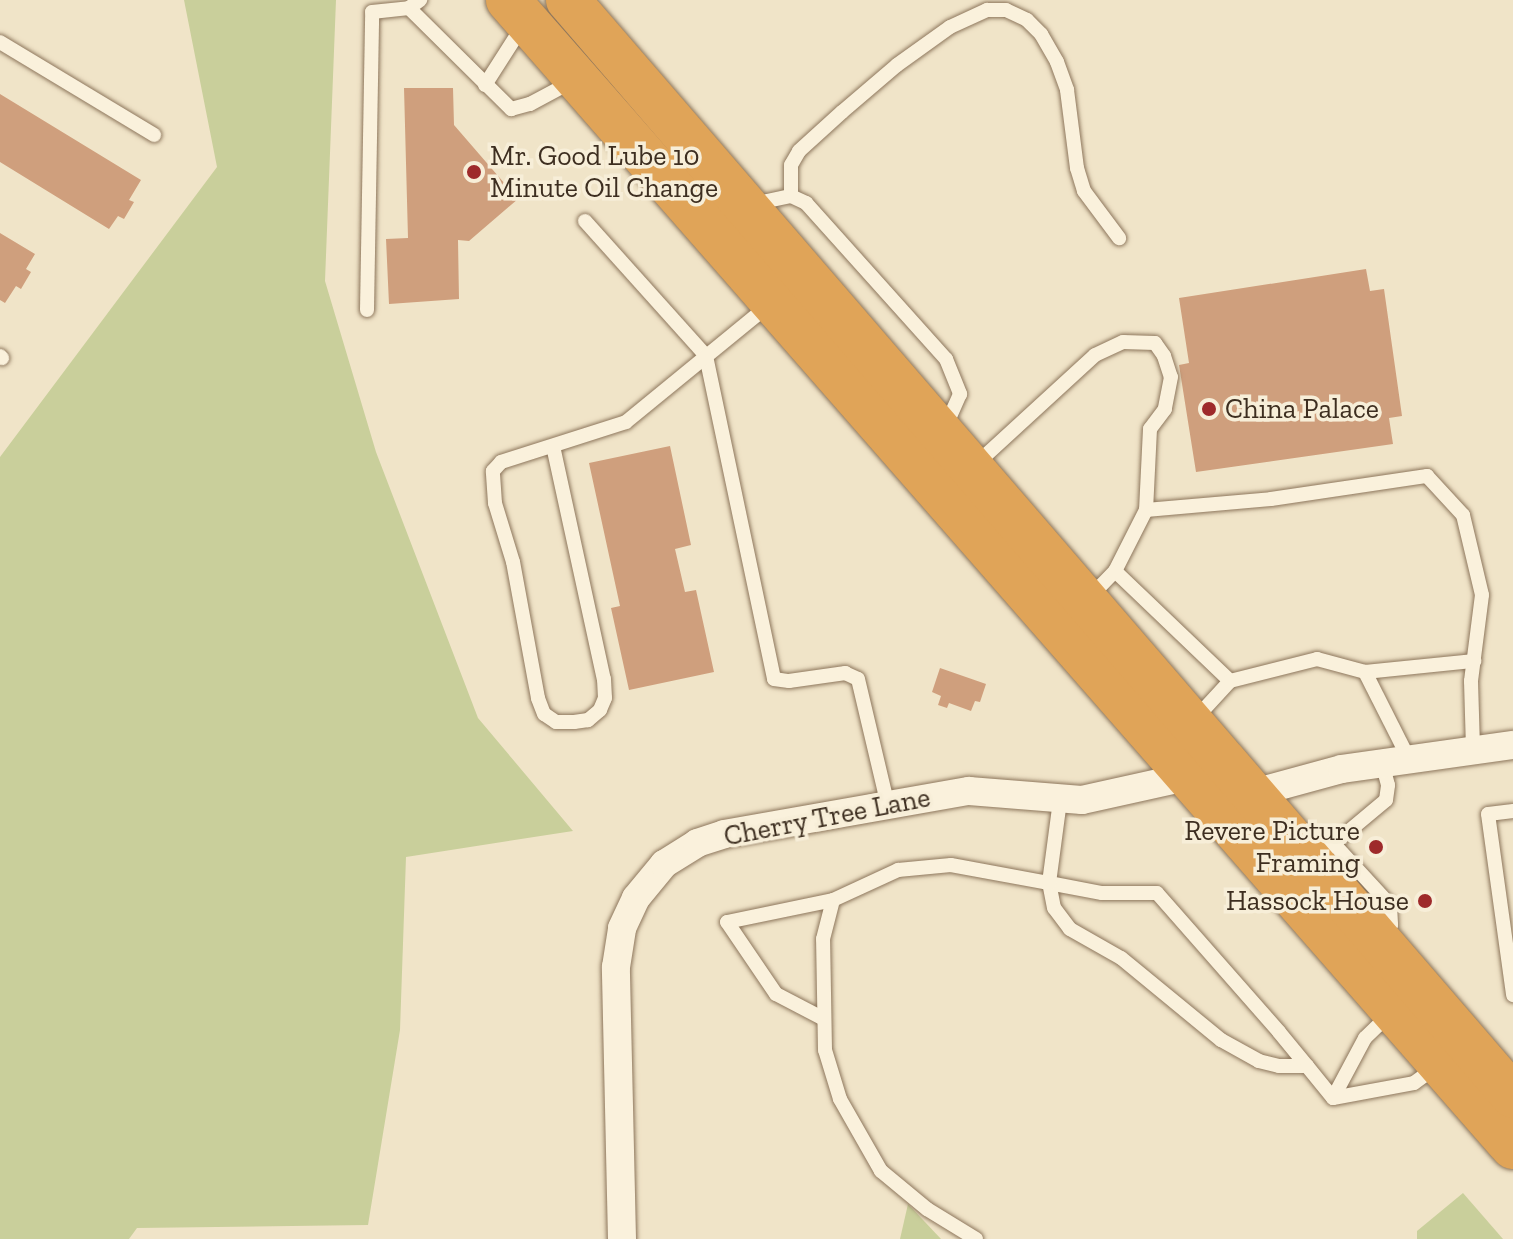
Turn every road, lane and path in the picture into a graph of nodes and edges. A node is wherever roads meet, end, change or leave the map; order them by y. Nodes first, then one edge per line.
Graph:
1 (572, 2) edge
2 (415, 4) edge
3 (373, 6) edge
4 (517, 10) edge
5 (0, 42) edge
6 (577, 79) junction
7 (485, 85) junction
8 (154, 135) dead end
9 (791, 196) junction
10 (745, 206) junction
11 (585, 221) dead end
12 (1119, 238) dead end
13 (773, 302) junction
14 (367, 310) dead end
15 (706, 356) junction
16 (941, 435) junction
17 (553, 446) junction
18 (970, 469) junction
19 (1146, 510) junction
20 (1115, 571) junction
21 (1085, 602) junction
22 (1474, 661) junction
23 (1365, 672) junction
24 (1230, 681) junction
25 (1190, 724) junction
26 (1513, 745) edge
27 (1473, 750) junction
28 (1396, 761) junction
29 (1190, 776) junction
30 (1250, 794) junction
31 (1060, 801) junction
32 (888, 806) junction
33 (1513, 811) edge
34 (1322, 853) junction
35 (1049, 883) junction
36 (833, 900) junction
37 (1507, 910) edge
38 (1513, 995) edge
39 (1394, 1010) junction
40 (824, 1019) junction
41 (1440, 1064) junction
42 (1307, 1066) junction
43 (1513, 1096) edge
44 (1333, 1098) junction
45 (1513, 1147) edge
46 (622, 1239) edge
47 (976, 1239) edge

1 - 10 highway
2 - 3 lane
2 - 7 lane
3 - 14 lane
4 - 6 highway
4 - 7 lane
5 - 8 lane
6 - 7 lane
6 - 13 highway
9 - 10 lane
9 - 12 lane
9 - 16 lane
10 - 16 highway
11 - 15 lane
13 - 15 lane
13 - 29 highway
15 - 17 lane
15 - 32 lane
16 - 18 highway
17 - 17 lane
18 - 19 lane
18 - 21 highway
19 - 20 lane
19 - 22 lane
20 - 21 lane
20 - 24 lane
21 - 25 highway
22 - 23 lane
22 - 27 lane
23 - 24 lane
23 - 28 lane
24 - 25 lane
25 - 30 highway
26 - 27 street
27 - 28 street
28 - 30 street
28 - 34 lane
29 - 31 street, Cherry Tree Lane
29 - 39 highway
30 - 34 highway
31 - 32 street, Cherry Tree Lane
31 - 35 lane
32 - 46 street, Cherry Tree Lane
33 - 37 lane
34 - 43 highway
35 - 36 lane
35 - 42 lane
35 - 42 lane
36 - 40 lane
36 - 40 lane
37 - 38 lane
39 - 41 highway
39 - 44 lane
40 - 47 lane
41 - 44 lane
41 - 45 highway
42 - 44 lane

